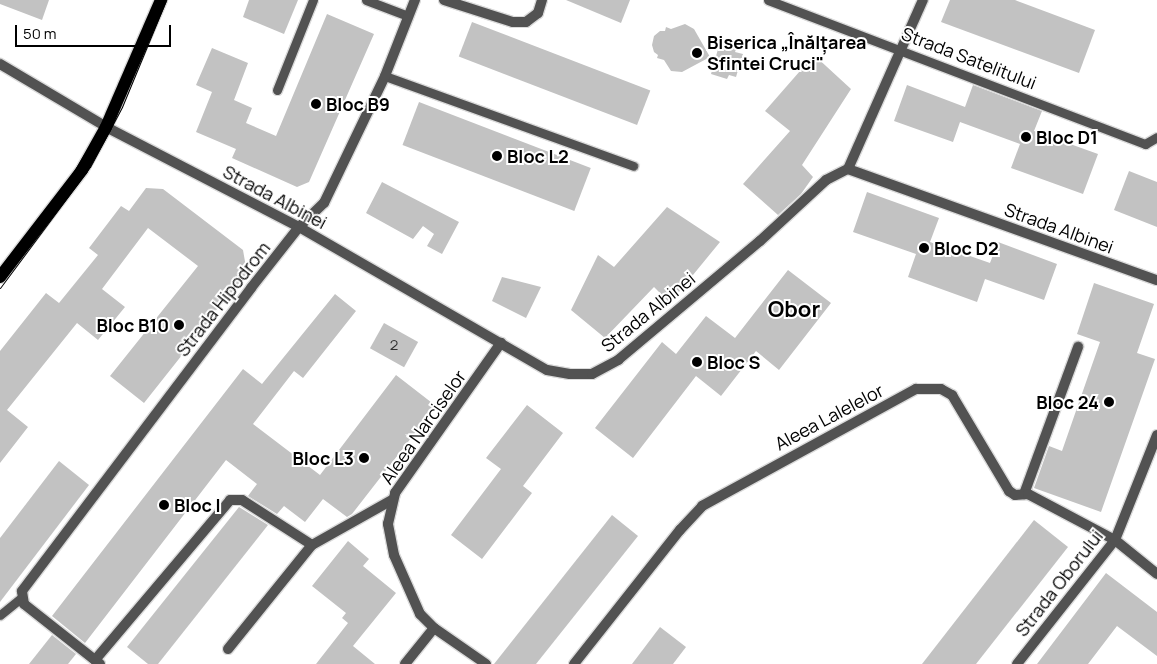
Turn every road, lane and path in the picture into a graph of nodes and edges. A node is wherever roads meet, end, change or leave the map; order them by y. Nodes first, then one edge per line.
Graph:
1 (161, 0) edge
2 (313, 0) edge
3 (366, 0) edge
4 (415, 0) edge
5 (444, 0) edge
6 (542, 0) edge
7 (768, 0) edge
8 (923, 0) edge
9 (408, 16) junction
10 (899, 48) junction
11 (0, 64) edge
12 (385, 76) junction
13 (277, 90) dead end
14 (106, 127) junction
15 (1157, 137) edge
16 (633, 166) dead end
17 (848, 169) junction
18 (299, 227) junction
19 (0, 277) edge
20 (1157, 280) edge
21 (501, 343) junction
22 (1078, 347) dead end
23 (1157, 436) edge
24 (1024, 494) junction
25 (392, 500) junction
26 (1115, 540) junction
27 (312, 545) junction
28 (1157, 574) edge
29 (22, 597) junction
30 (0, 616) edge
31 (434, 628) junction
32 (228, 650) dead end
33 (97, 662) edge
34 (405, 664) edge
35 (486, 664) edge
36 (574, 664) edge
37 (1017, 664) edge

1 - 14 main road
2 - 13 lane
3 - 9 lane
4 - 9 street, Strada Hipodrom
5 - 6 street
7 - 10 lane, Strada Satelitului
8 - 10 street
9 - 12 street, Strada Hipodrom
10 - 15 lane, Strada Satelitului
10 - 17 street
11 - 14 street, Strada Albinei
12 - 16 lane
12 - 18 street, Strada Hipodrom
14 - 18 street, Strada Albinei
14 - 19 main road
17 - 20 street, Strada Albinei
17 - 21 street, Strada Albinei
18 - 21 street, Strada Albinei
18 - 29 street, Strada Hipodrom
21 - 25 street, Aleea Narciselor
22 - 24 street
23 - 26 street, Strada Oborului
24 - 26 street, Aleea Lalelelor
24 - 36 street, Aleea Lalelelor
25 - 27 street
25 - 31 street, Aleea Narciselor
26 - 28 street, Aleea Lalelelor
26 - 37 street, Strada Oborului
27 - 32 street
27 - 33 street
29 - 30 lane
29 - 33 street
31 - 34 street
31 - 35 street

